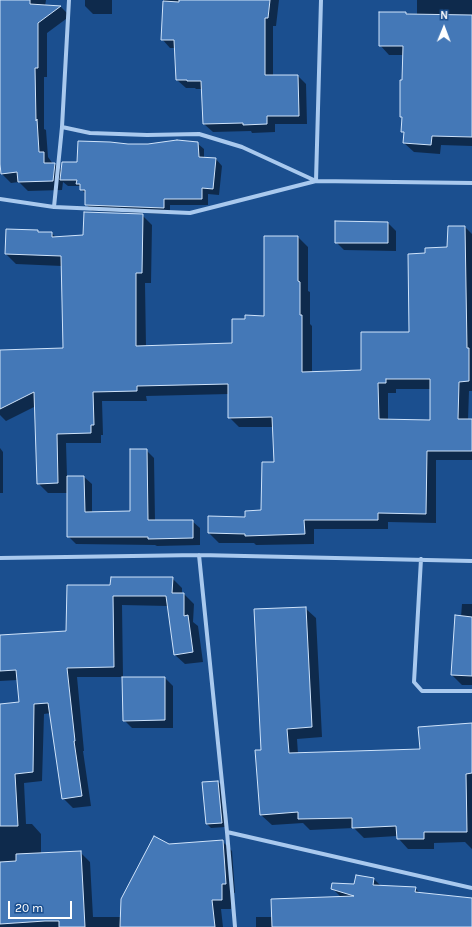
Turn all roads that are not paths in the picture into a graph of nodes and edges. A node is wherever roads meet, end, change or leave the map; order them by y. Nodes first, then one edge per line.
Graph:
1 (68, 0) edge
2 (321, 0) edge
3 (62, 127) junction
4 (316, 181) junction
5 (472, 183) edge
6 (0, 199) edge
7 (54, 207) junction
8 (199, 555) junction
9 (0, 558) edge
10 (421, 559) junction
11 (472, 561) edge
12 (472, 691) edge
13 (227, 832) junction
14 (472, 888) edge
15 (235, 927) edge

1 - 3 street
2 - 4 street
3 - 4 street
3 - 7 street
4 - 5 street
4 - 7 street
6 - 7 street
8 - 9 street
8 - 10 street
8 - 13 street
10 - 11 street
10 - 12 street
13 - 14 street
13 - 15 street

